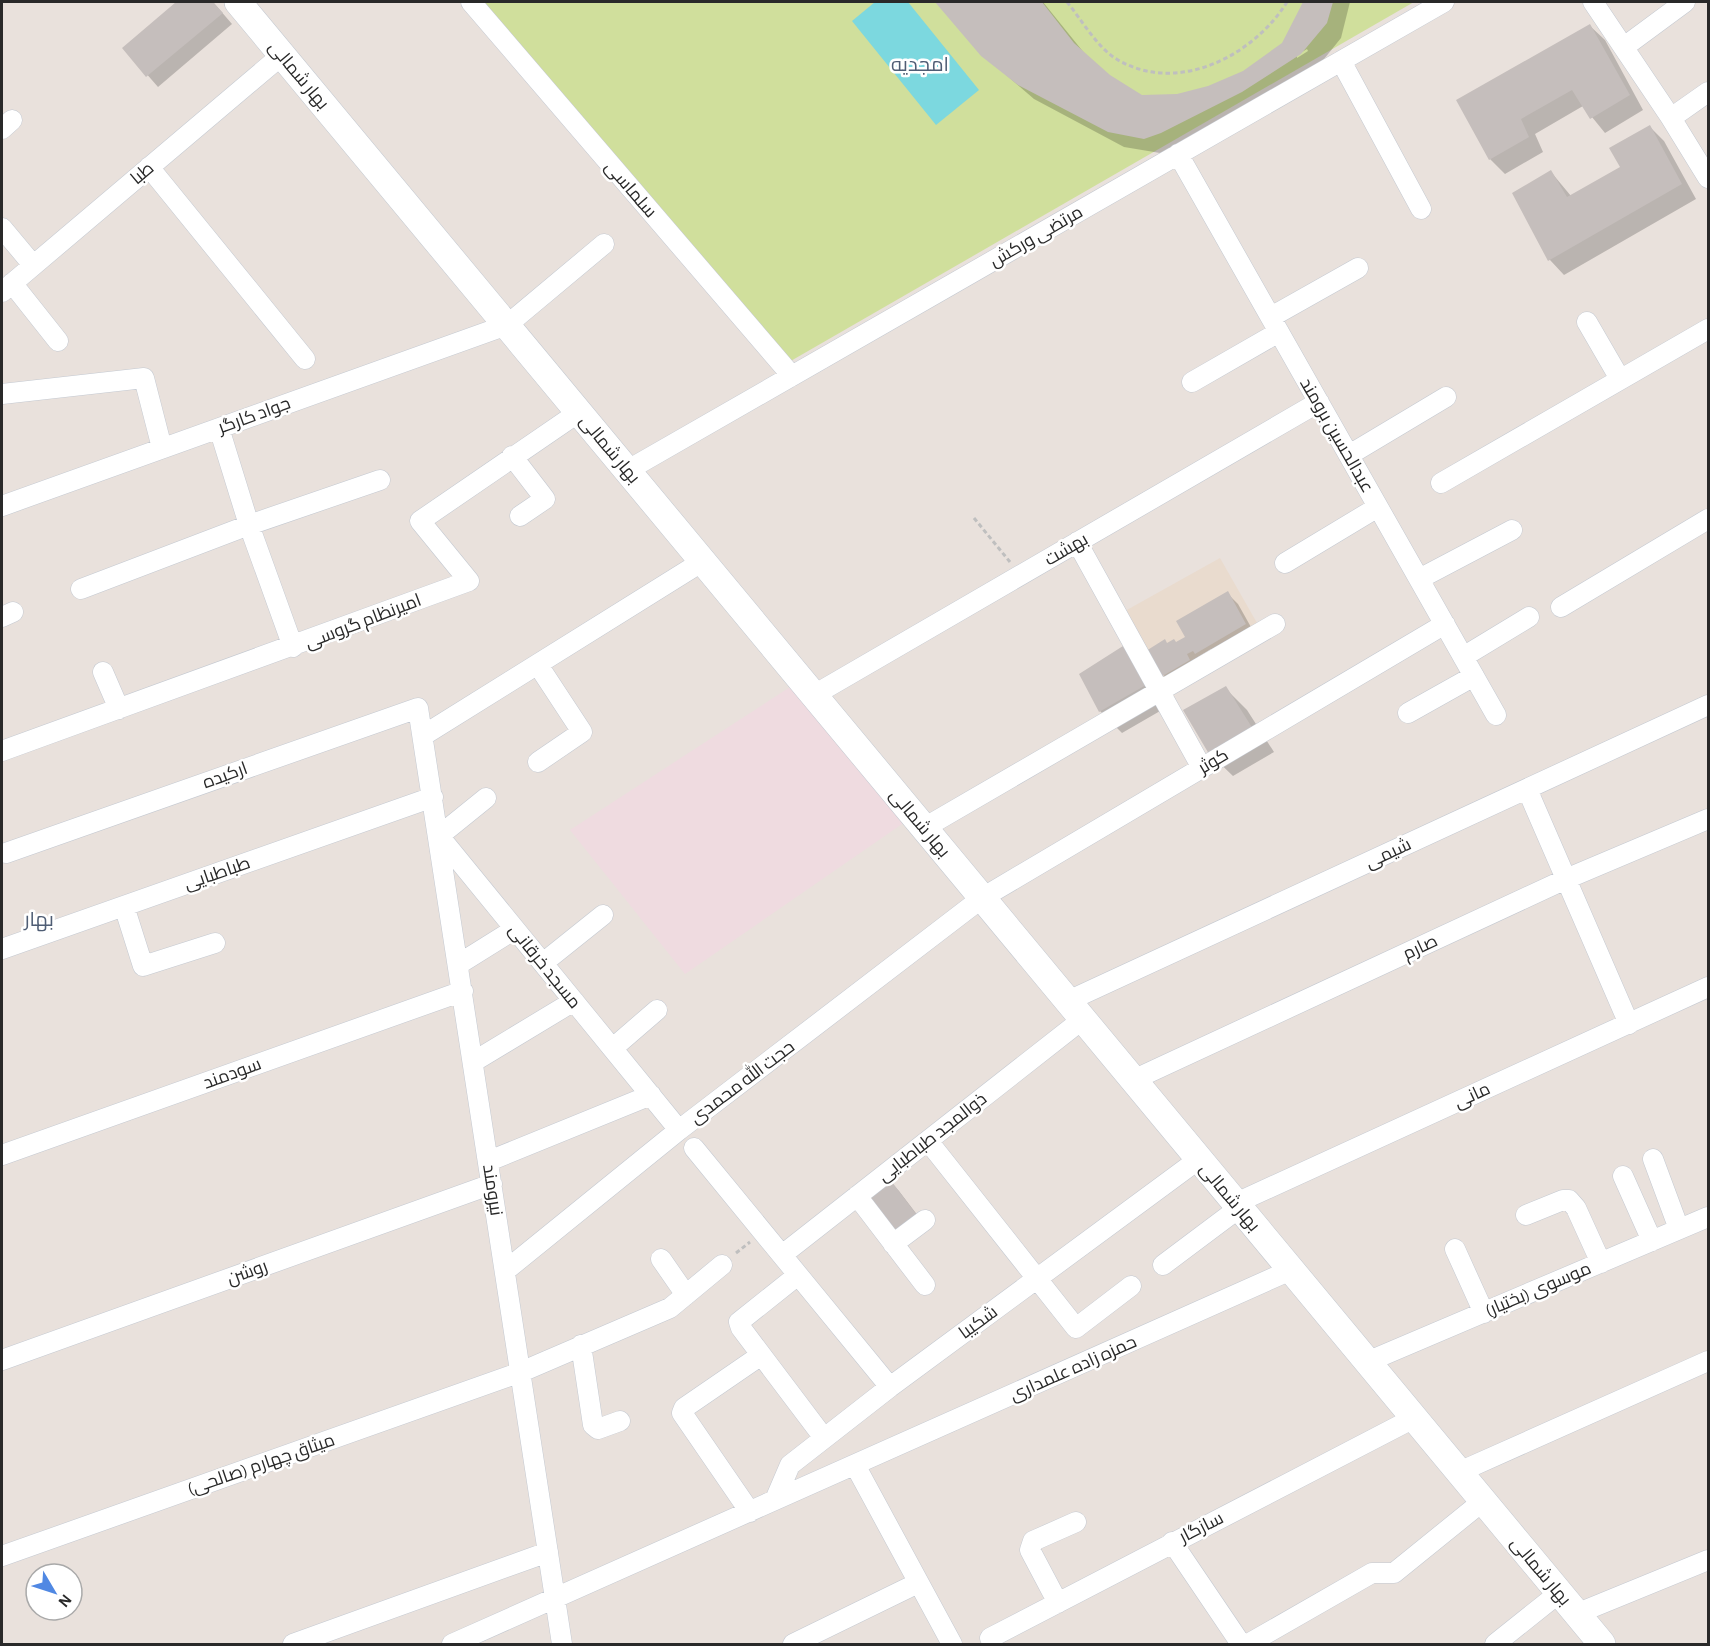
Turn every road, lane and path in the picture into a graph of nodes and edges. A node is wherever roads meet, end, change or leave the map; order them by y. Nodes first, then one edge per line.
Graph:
1 (238, 2) edge
2 (471, 2) edge
3 (1067, 2) edge
4 (1287, 2) edge
5 (1444, 2) edge
6 (1593, 2) edge
7 (1685, 2) edge
8 (1624, 47) junction
9 (282, 55) junction
10 (1341, 61) junction
11 (1708, 92) edge
12 (1671, 118) junction
13 (1178, 154) junction
14 (149, 167) junction
15 (1708, 178) edge
16 (1420, 209) dead end
17 (2, 228) edge
18 (604, 244) dead end
19 (33, 265) junction
20 (1358, 268) dead end
21 (7, 288) edge
22 (1587, 322) dead end
23 (1275, 324) junction
24 (507, 325) junction
25 (1708, 328) edge
26 (58, 341) dead end
27 (305, 359) dead end
28 (792, 376) junction
29 (1620, 379) junction
30 (1192, 382) dead end
31 (2, 394) edge
32 (1446, 397) dead end
33 (1319, 402) junction
34 (579, 412) junction
35 (219, 428) junction
36 (162, 448) junction
37 (1348, 455) junction
38 (512, 456) junction
39 (628, 470) junction
40 (380, 480) dead end
41 (1441, 483) dead end
42 (2, 506) edge
43 (1378, 507) junction
44 (520, 516) dead end
45 (974, 518) dead end
46 (1708, 519) edge
47 (249, 525) junction
48 (1512, 530) dead end
49 (1077, 542) junction
50 (703, 561) junction
51 (1285, 563) dead end
52 (1021, 575) junction
53 (1419, 579) junction
54 (81, 589) dead end
55 (1561, 608) dead end
56 (1529, 617) dead end
57 (1275, 624) dead end
58 (1444, 624) junction
59 (293, 647) junction
60 (1463, 657) junction
61 (538, 665) junction
62 (104, 672) dead end
63 (1474, 676) junction
64 (1159, 691) junction
65 (814, 695) junction
66 (1708, 705) edge
67 (119, 709) junction
68 (1408, 713) dead end
69 (1496, 715) dead end
70 (423, 735) junction
71 (2, 751) edge
72 (538, 762) dead end
73 (1202, 768) junction
74 (1527, 789) junction
75 (433, 797) junction
76 (486, 798) dead end
77 (1708, 819) edge
78 (924, 828) junction
79 (439, 836) junction
80 (6, 853) dead end
81 (1566, 879) junction
82 (982, 898) junction
83 (124, 906) junction
84 (603, 915) dead end
85 (515, 929) junction
86 (215, 943) dead end
87 (2, 949) edge
88 (543, 963) junction
89 (459, 964) junction
90 (1708, 987) edge
91 (463, 991) junction
92 (574, 1000) junction
93 (657, 1010) dead end
94 (1076, 1010) junction
95 (1629, 1024) junction
96 (613, 1048) junction
97 (473, 1062) junction
98 (1133, 1080) junction
99 (651, 1095) junction
100 (679, 1130) junction
101 (928, 1141) junction
102 (694, 1148) dead end
103 (2, 1155) edge
104 (1199, 1159) junction
105 (1653, 1159) dead end
106 (489, 1161) junction
107 (1623, 1176) dead end
108 (492, 1184) junction
109 (857, 1196) junction
110 (1238, 1205) junction
111 (1526, 1215) dead end
112 (1708, 1217) edge
113 (924, 1220) dead end
114 (1679, 1229) junction
115 (763, 1232) junction
116 (1652, 1241) junction
117 (893, 1244) junction
118 (1455, 1250) dead end
119 (782, 1255) junction
120 (660, 1259) dead end
121 (1600, 1263) junction
122 (722, 1265) joint
123 (1163, 1265) dead end
124 (1291, 1270) junction
125 (505, 1271) junction
126 (798, 1275) junction
127 (1037, 1279) junction
128 (925, 1285) dead end
129 (1131, 1286) dead end
130 (686, 1295) junction
131 (1484, 1312) junction
132 (581, 1345) junction
133 (2, 1360) edge
134 (754, 1360) dead end
135 (1708, 1361) edge
136 (1368, 1362) junction
137 (521, 1372) junction
138 (890, 1387) junction
139 (1414, 1418) junction
140 (620, 1421) dead end
141 (824, 1438) junction
142 (855, 1465) junction
143 (1459, 1472) junction
144 (775, 1500) junction
145 (1483, 1501) junction
146 (750, 1512) junction
147 (1076, 1522) dead end
148 (1172, 1542) junction
149 (548, 1552) junction
150 (2, 1556) edge
151 (1708, 1560) edge
152 (918, 1583) junction
153 (1559, 1593) junction
154 (555, 1598) junction
155 (1058, 1603) junction
156 (1576, 1614) junction
157 (990, 1638) dead end
158 (293, 1644) edge
159 (452, 1644) edge
160 (562, 1644) edge
161 (793, 1644) edge
162 (952, 1644) edge
163 (1241, 1644) edge
164 (1248, 1644) edge
165 (1495, 1644) edge
166 (1602, 1644) edge

1 - 9 main road, بهار شمالی
2 - 28 street, سلماسی
3 - 4 path
5 - 10 street, مرتضی ورکش
6 - 8 street
7 - 8 street
8 - 12 street
9 - 14 street, طبا
9 - 24 main road, بهار شمالی
10 - 13 street, مرتضی ورکش
10 - 16 street
11 - 12 street
12 - 15 street
13 - 23 street, عبدالحسین برومند
13 - 28 street, مرتضی ورکش
14 - 19 street, طبا
14 - 27 street
17 - 19 street
18 - 24 street
19 - 21 street, طبا
20 - 23 street
21 - 26 street
22 - 29 street
23 - 30 street
23 - 33 street, عبدالحسین برومند
24 - 34 main road, بهار شمالی
24 - 35 street, جواد کارگر
25 - 29 street
28 - 39 street, مرتضی ورکش
29 - 41 street
31 - 36 street
32 - 37 street
33 - 37 street, عبدالحسین برومند
33 - 49 street, بهشت
34 - 38 street, امیرنظام گروسی
34 - 39 main road, بهار شمالی
35 - 36 street, جواد کارگر
35 - 47 street
36 - 42 street, جواد کارگر
37 - 43 street, عبدالحسین برومند
38 - 44 street
38 - 59 street, امیرنظام گروسی
39 - 50 main road, بهار شمالی
40 - 47 street
43 - 51 street
43 - 53 street, عبدالحسین برومند
45 - 52 path
46 - 55 street
47 - 54 street
47 - 59 street
48 - 53 street
49 - 52 street, بهشت
49 - 64 street
50 - 61 street
50 - 65 main road, بهار شمالی
52 - 65 street, بهشت
53 - 58 street, عبدالحسین برومند
56 - 60 street
57 - 64 street
58 - 60 street, عبدالحسین برومند
58 - 73 street, کوثر
59 - 67 street, امیرنظام گروسی
60 - 63 street, عبدالحسین برومند
61 - 70 street
61 - 72 street
62 - 67 street
63 - 68 street
63 - 69 street, عبدالحسین برومند
64 - 73 street
64 - 78 street
65 - 78 main road, بهار شمالی
66 - 74 street, شیمی
67 - 71 street, امیرنظام گروسی
70 - 75 street, نیرومند
70 - 80 street, ارکیده
73 - 82 street, کوثر
74 - 81 street
74 - 94 street, شیمی
75 - 79 street, نیرومند
75 - 83 street, طباطبایی
76 - 79 street
77 - 81 street, صارم
78 - 82 main road, بهار شمالی
79 - 85 street, مسجد خرقانی
79 - 89 street, نیرومند
81 - 95 street
81 - 98 street, صارم
82 - 94 main road, بهار شمالی
82 - 100 street, حجت الله محمدی
83 - 86 street
83 - 87 street, طباطبایی
84 - 88 street
85 - 88 street, مسجد خرقانی
85 - 89 street
88 - 92 street, مسجد خرقانی
89 - 91 street, نیرومند
90 - 95 street, مانی
91 - 97 street, نیرومند
91 - 103 street, سودمند
92 - 96 street, مسجد خرقانی
92 - 97 street
93 - 96 street
94 - 98 main road, بهار شمالی
94 - 101 street, ذوالمجد طباطبایی
95 - 110 street, مانی
96 - 99 street, مسجد خرقانی
97 - 106 street, نیرومند
98 - 104 main road, بهار شمالی
99 - 100 street, مسجد خرقانی
99 - 106 street
100 - 125 street, حجت الله محمدی
101 - 109 street, ذوالمجد طباطبایی
101 - 127 street
102 - 115 street
104 - 110 main road, بهار شمالی
104 - 127 street, شکیبا
105 - 114 street
106 - 108 street, نیرومند
107 - 116 street
108 - 125 street, نیرومند
108 - 133 street, روشن
109 - 117 street
109 - 119 street, ذوالمجد طباطبایی
110 - 123 street, مانی
110 - 124 main road, بهار شمالی
111 - 121 street
112 - 114 street, موسوی (بختیار)
113 - 117 street
114 - 116 street, موسوی (بختیار)
115 - 119 street
115 - 122 path
116 - 121 street, موسوی (بختیار)
117 - 128 street
118 - 131 street
119 - 126 street
120 - 130 street
121 - 131 street, موسوی (بختیار)
122 - 130 street, میثاق چهارم (صالحی)
124 - 136 main road, بهار شمالی
124 - 142 street, حمزه زاده علمداری
125 - 137 street, نیرومند
126 - 138 street
126 - 141 street
127 - 129 street
127 - 138 street, شکیبا
130 - 132 street, میثاق چهارم (صالحی)
131 - 136 street, موسوی (بختیار)
132 - 137 street, میثاق چهارم (صالحی)
132 - 140 street
134 - 146 street
135 - 143 street
136 - 139 main road, بهار شمالی
137 - 149 street, نیرومند
137 - 150 street, میثاق چهارم (صالحی)
138 - 141 street, شکیبا
139 - 143 main road, بهار شمالی
139 - 148 street, سازگار
141 - 144 street, شکیبا
142 - 144 street, حمزه زاده علمداری
142 - 152 street
143 - 145 main road, بهار شمالی
144 - 146 street, حمزه زاده علمداری
145 - 153 main road, بهار شمالی
145 - 164 street
146 - 154 street, حمزه زاده علمداری
147 - 155 street
148 - 155 street, سازگار
148 - 163 street
149 - 154 street, نیرومند
149 - 158 street
151 - 156 street
152 - 161 street
152 - 162 street
153 - 156 main road, بهار شمالی
153 - 165 street
154 - 159 street, حمزه زاده علمداری
154 - 160 street, نیرومند
155 - 157 street, سازگار
156 - 166 main road, بهار شمالی

